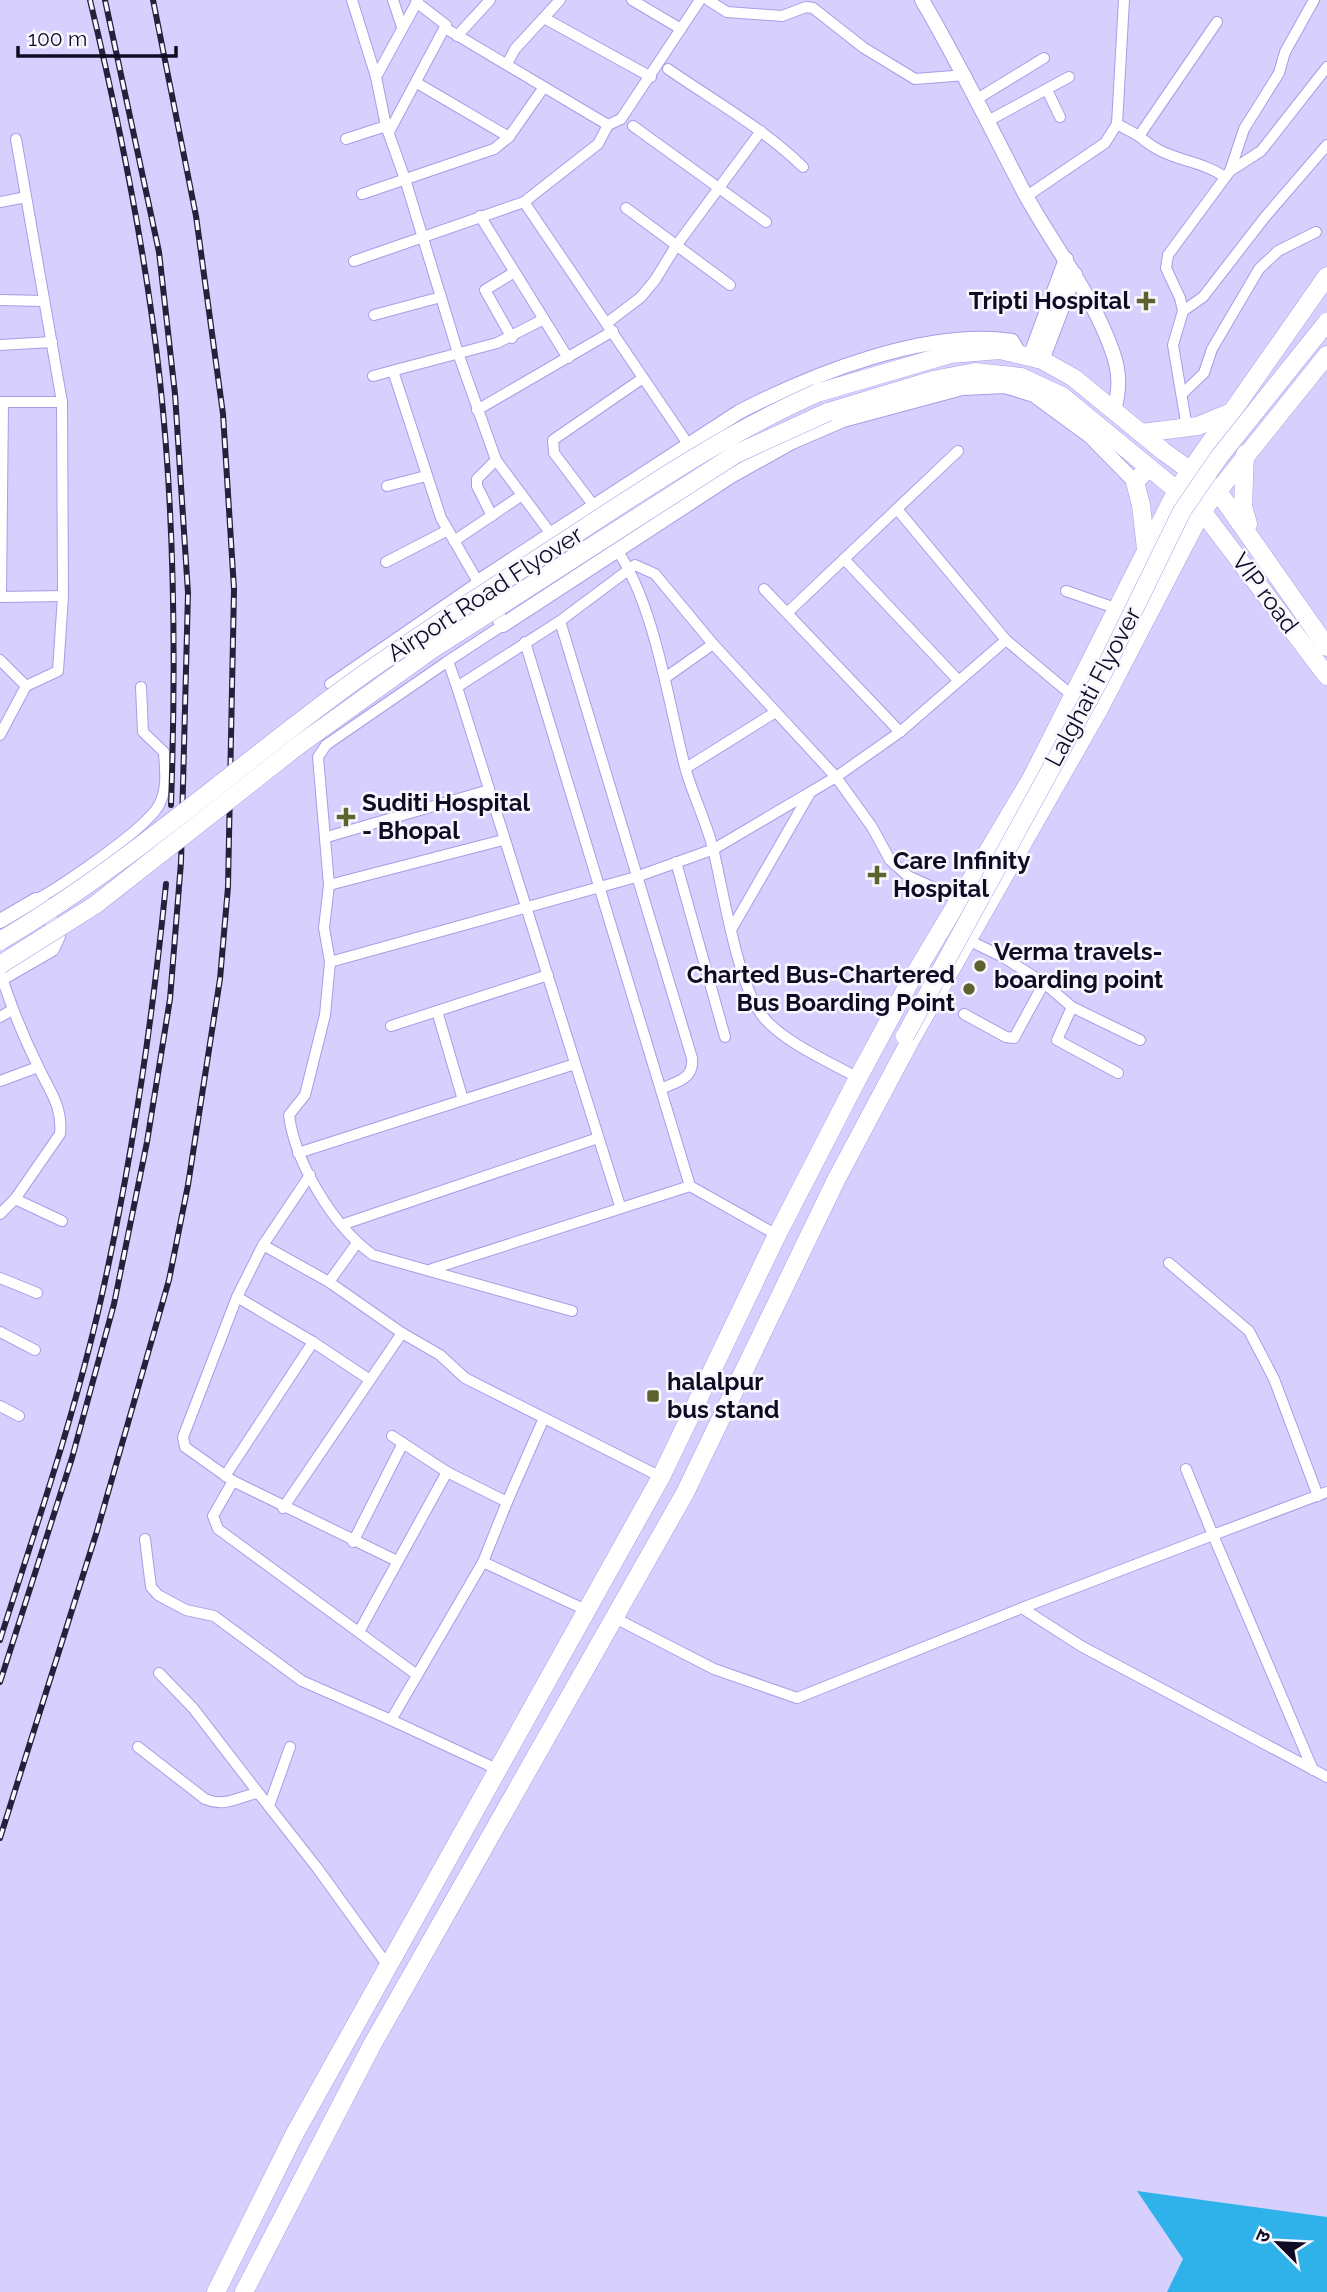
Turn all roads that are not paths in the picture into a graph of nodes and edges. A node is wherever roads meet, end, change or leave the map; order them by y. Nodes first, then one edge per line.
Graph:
1 (352, 0) edge
2 (393, 0) edge
3 (561, 0) edge
4 (632, 0) edge
5 (700, 0) edge
6 (708, 0) edge
7 (922, 0) edge
8 (1124, 0) edge
9 (1314, 0) edge
10 (417, 1) edge
11 (484, 2) edge
12 (544, 18) junction
13 (1217, 22) dead end
14 (402, 27) junction
15 (444, 28) junction
16 (681, 29) junction
17 (457, 36) junction
18 (1044, 58) dead end
19 (507, 64) junction
20 (1327, 67) edge
21 (668, 69) dead end
22 (966, 75) junction
23 (376, 77) junction
24 (651, 77) junction
25 (1069, 77) dead end
26 (417, 83) junction
27 (544, 87) junction
28 (1046, 90) junction
29 (977, 99) junction
30 (1060, 117) dead end
31 (988, 121) junction
32 (1117, 124) junction
33 (608, 125) junction
34 (633, 126) dead end
35 (388, 129) junction
36 (761, 131) junction
37 (1139, 136) junction
38 (509, 137) junction
39 (16, 139) dead end
40 (346, 139) dead end
41 (1327, 145) edge
42 (803, 167) dead end
43 (1228, 174) junction
44 (405, 179) junction
45 (719, 189) junction
46 (362, 194) dead end
47 (1027, 196) junction
48 (26, 197) junction
49 (0, 202) edge
50 (524, 202) junction
51 (626, 208) dead end
52 (480, 216) junction
53 (766, 222) dead end
54 (1316, 232) dead end
55 (422, 236) junction
56 (676, 246) junction
57 (1066, 259) junction
58 (354, 261) dead end
59 (513, 273) junction
60 (1075, 274) junction
61 (1327, 276) edge
62 (730, 285) dead end
63 (441, 297) junction
64 (0, 300) edge
65 (44, 301) junction
66 (1183, 311) junction
67 (374, 315) dead end
68 (544, 319) junction
69 (1327, 322) edge
70 (610, 327) junction
71 (512, 338) junction
72 (52, 342) junction
73 (0, 345) edge
74 (458, 353) junction
75 (1327, 355) edge
76 (1030, 357) junction
77 (568, 358) junction
78 (393, 372) junction
79 (373, 376) dead end
80 (643, 378) junction
81 (1182, 394) junction
82 (1, 402) edge
83 (62, 402) junction
84 (477, 410) junction
85 (1114, 410) junction
86 (837, 413) junction
87 (1229, 413) junction
88 (1187, 428) junction
89 (1141, 433) junction
90 (688, 444) junction
91 (958, 451) dead end
92 (1245, 454) junction
93 (496, 460) junction
94 (1192, 469) junction
95 (1141, 475) junction
96 (426, 476) junction
97 (387, 486) dead end
98 (1177, 490) junction
99 (1217, 490) junction
100 (522, 495) junction
101 (594, 506) junction
102 (897, 509) junction
103 (1202, 511) junction
104 (492, 516) junction
105 (448, 530) junction
106 (1250, 532) junction
107 (551, 534) junction
108 (454, 541) junction
109 (1146, 549) junction
110 (617, 550) junction
111 (844, 559) junction
112 (386, 562) dead end
113 (629, 568) junction
114 (1252, 576) junction
115 (478, 582) junction
116 (1163, 582) junction
117 (764, 589) dead end
118 (1066, 591) dead end
119 (63, 596) junction
120 (1, 597) edge
121 (1118, 608) junction
122 (787, 613) junction
123 (560, 621) junction
124 (503, 625) junction
125 (1006, 640) junction
126 (525, 642) junction
127 (713, 645) junction
128 (1327, 647) edge
129 (0, 660) edge
130 (448, 661) junction
131 (1327, 676) edge
132 (665, 677) junction
133 (958, 680) junction
134 (330, 684) dead end
135 (26, 686) junction
136 (141, 687) dead end
137 (457, 687) junction
138 (1074, 697) junction
139 (774, 713) junction
140 (900, 732) junction
141 (0, 735) edge
142 (685, 768) junction
143 (835, 778) junction
144 (489, 790) junction
145 (811, 792) junction
146 (327, 837) junction
147 (503, 840) junction
148 (714, 849) junction
149 (676, 862) junction
150 (636, 877) junction
151 (329, 885) junction
152 (598, 887) junction
153 (958, 899) junction
154 (36, 900) junction
155 (524, 908) junction
156 (0, 922) edge
157 (731, 930) junction
158 (968, 940) junction
159 (0, 941) edge
160 (330, 962) junction
161 (1, 974) edge
162 (548, 975) junction
163 (1044, 983) junction
164 (1072, 1007) junction
165 (12, 1010) junction
166 (437, 1011) junction
167 (964, 1014) dead end
168 (0, 1017) edge
169 (391, 1026) dead end
170 (725, 1037) dead end
171 (1140, 1040) dead end
172 (575, 1064) junction
173 (38, 1068) junction
174 (893, 1072) junction
175 (1118, 1073) dead end
176 (858, 1078) junction
177 (0, 1081) edge
178 (661, 1089) junction
179 (463, 1100) junction
180 (598, 1138) junction
181 (298, 1153) junction
182 (310, 1175) junction
183 (690, 1185) junction
184 (15, 1199) junction
185 (620, 1206) junction
186 (0, 1214) edge
187 (62, 1221) dead end
188 (344, 1224) junction
189 (777, 1235) junction
190 (357, 1243) junction
191 (263, 1245) junction
192 (1169, 1263) dead end
193 (432, 1269) junction
194 (0, 1278) edge
195 (329, 1282) junction
196 (37, 1293) dead end
197 (237, 1297) junction
198 (572, 1311) dead end
199 (0, 1332) edge
200 (402, 1333) junction
201 (313, 1342) junction
202 (34, 1350) dead end
203 (370, 1380) junction
204 (0, 1406) edge
205 (19, 1416) dead end
206 (544, 1418) junction
207 (392, 1436) dead end
208 (403, 1443) junction
209 (1186, 1469) dead end
210 (447, 1472) junction
211 (662, 1477) junction
212 (229, 1479) junction
213 (1323, 1494) edge
214 (507, 1502) junction
215 (283, 1508) junction
216 (1213, 1535) junction
217 (145, 1539) dead end
218 (353, 1542) junction
219 (397, 1561) junction
220 (483, 1562) junction
221 (1022, 1608) junction
222 (588, 1611) junction
223 (613, 1617) junction
224 (360, 1630) junction
225 (159, 1672) dead end
226 (417, 1675) junction
227 (391, 1720) junction
228 (138, 1747) dead end
229 (290, 1747) dead end
230 (499, 1770) junction
231 (1313, 1770) junction
232 (1327, 1777) edge
233 (260, 1794) junction
234 (269, 1806) junction
235 (388, 1966) junction
236 (216, 2292) edge
237 (243, 2292) edge

1 - 23 street
2 - 14 street
3 - 12 street
4 - 16 street
5 - 16 street
6 - 22 street
7 - 22 street
8 - 32 street
9 - 43 street
10 - 14 street
10 - 15 street
11 - 17 street
12 - 19 street
12 - 24 street
13 - 37 street
14 - 23 street
15 - 17 street
15 - 26 street
16 - 24 street
17 - 19 street
18 - 29 street
19 - 27 street
20 - 43 street
21 - 36 street
22 - 29 street
23 - 35 street
24 - 33 street
25 - 28 street
26 - 35 street
26 - 38 street
27 - 33 street
27 - 38 street
28 - 30 street
28 - 31 street
29 - 31 street
31 - 47 street
32 - 37 street
32 - 47 street
33 - 50 street
34 - 45 street
35 - 40 street
35 - 44 street
36 - 42 street
36 - 45 street
37 - 43 street
38 - 44 street
39 - 48 street
41 - 66 street
43 - 66 street
44 - 46 street
44 - 55 street
45 - 53 street
45 - 56 street
47 - 57 street
48 - 49 street
48 - 65 street
50 - 52 street
50 - 70 street
51 - 56 street
52 - 55 street
52 - 59 street
54 - 81 street
55 - 58 street
55 - 63 street
56 - 62 street
56 - 70 street
57 - 60 street
57 - 76 street
59 - 68 street
59 - 71 street
60 - 76 street
60 - 85 street
61 - 87 main road
63 - 67 street
63 - 74 street
64 - 65 street
65 - 72 street
66 - 81 street
68 - 71 street
68 - 77 street
69 - 174 main road, Lalghati Flyover, bridge
70 - 77 street
70 - 80 street
71 - 74 street
72 - 73 street
72 - 83 street
74 - 78 street
74 - 84 street
75 - 92 main road
76 - 85 main road, VIP road
76 - 90 street
76 - 159 main road, Airport Road Flyover, bridge
77 - 84 street
78 - 79 street
78 - 96 street
80 - 90 street
80 - 101 street
81 - 88 street
82 - 83 street
82 - 120 street
83 - 119 street
84 - 93 street
85 - 89 main road, VIP road
86 - 95 main road, Airport Road Flyover
86 - 110 street
86 - 161 main road, Airport Road Flyover, bridge
87 - 88 main road
87 - 94 main road
88 - 89 main road
89 - 94 main road, VIP road
90 - 101 street
91 - 102 street
92 - 99 main road
92 - 106 main road
93 - 100 street
93 - 104 street
94 - 98 main road
94 - 99 main road, VIP road
95 - 98 main road, VIP road
95 - 109 main road
96 - 97 street
96 - 105 street
98 - 103 main road, VIP road
98 - 109 main road
99 - 103 main road
99 - 106 main road, VIP road
100 - 104 street
100 - 107 street
101 - 107 street
102 - 111 street
102 - 125 street
103 - 114 main road, VIP road
103 - 116 main road
104 - 108 street
105 - 108 street
105 - 112 street
106 - 128 main road, VIP road
107 - 115 street
108 - 115 street
109 - 121 main road
110 - 113 street
110 - 124 street
111 - 122 street
111 - 133 street
113 - 123 street
113 - 127 street
113 - 132 street
114 - 116 main road
114 - 131 main road, VIP road
115 - 124 street
115 - 134 street
116 - 158 main road
117 - 122 street
118 - 121 street
119 - 120 street
119 - 135 street
121 - 138 main road
122 - 140 street
123 - 126 street
123 - 150 street
124 - 130 street
125 - 133 street
125 - 138 street
126 - 137 street
126 - 152 street
127 - 132 street
127 - 139 street
129 - 135 street
130 - 137 street
130 - 146 street
132 - 142 street
133 - 140 street
135 - 141 street
136 - 154 street
137 - 144 street
138 - 153 main road
139 - 142 street
139 - 143 street
140 - 143 street
142 - 148 street
143 - 145 street
143 - 153 street
144 - 146 street
144 - 147 street
145 - 148 street
145 - 157 street
146 - 151 street
147 - 151 street
147 - 155 street
148 - 149 street
148 - 157 street
149 - 150 street
149 - 170 street
150 - 152 street
150 - 178 street
151 - 160 street
152 - 155 street
152 - 178 street
153 - 176 main road
154 - 156 street
154 - 161 street
155 - 160 street
155 - 162 street
157 - 176 street
158 - 163 street
158 - 174 main road
160 - 181 street
161 - 165 street
162 - 166 street
162 - 172 street
163 - 164 street
163 - 167 street
164 - 171 street
164 - 175 street
165 - 168 street
165 - 173 street
166 - 169 street
166 - 179 street
172 - 179 street
172 - 180 street
173 - 177 street
173 - 184 street
174 - 223 main road
176 - 189 main road
178 - 183 street
179 - 181 street
180 - 185 street
180 - 188 street
181 - 182 street
182 - 188 street
182 - 191 street
183 - 185 street
183 - 189 street
184 - 186 street
184 - 187 street
185 - 193 street
188 - 190 street
189 - 211 main road
190 - 193 street
190 - 195 street
191 - 195 street
191 - 197 street
192 - 213 street
193 - 198 street
194 - 196 street
195 - 200 street
197 - 201 street
197 - 212 street
199 - 202 street
200 - 203 street
200 - 206 street
201 - 203 street
201 - 212 street
203 - 215 street
204 - 205 street
206 - 211 street
206 - 214 street
207 - 208 street
208 - 210 street
208 - 218 street
209 - 216 street
210 - 214 street
210 - 219 street
211 - 222 main road
212 - 215 street
212 - 224 street
213 - 216 street
214 - 220 street
215 - 218 street
216 - 221 street
216 - 231 street
217 - 227 street
218 - 219 street
219 - 224 street
220 - 222 street
220 - 226 street
221 - 223 street
221 - 231 street
222 - 230 main road
223 - 237 main road
224 - 226 street
225 - 233 street
226 - 227 street
227 - 230 street
228 - 233 street
229 - 234 street
230 - 235 main road
231 - 232 street
233 - 234 street
234 - 235 street
235 - 236 main road

